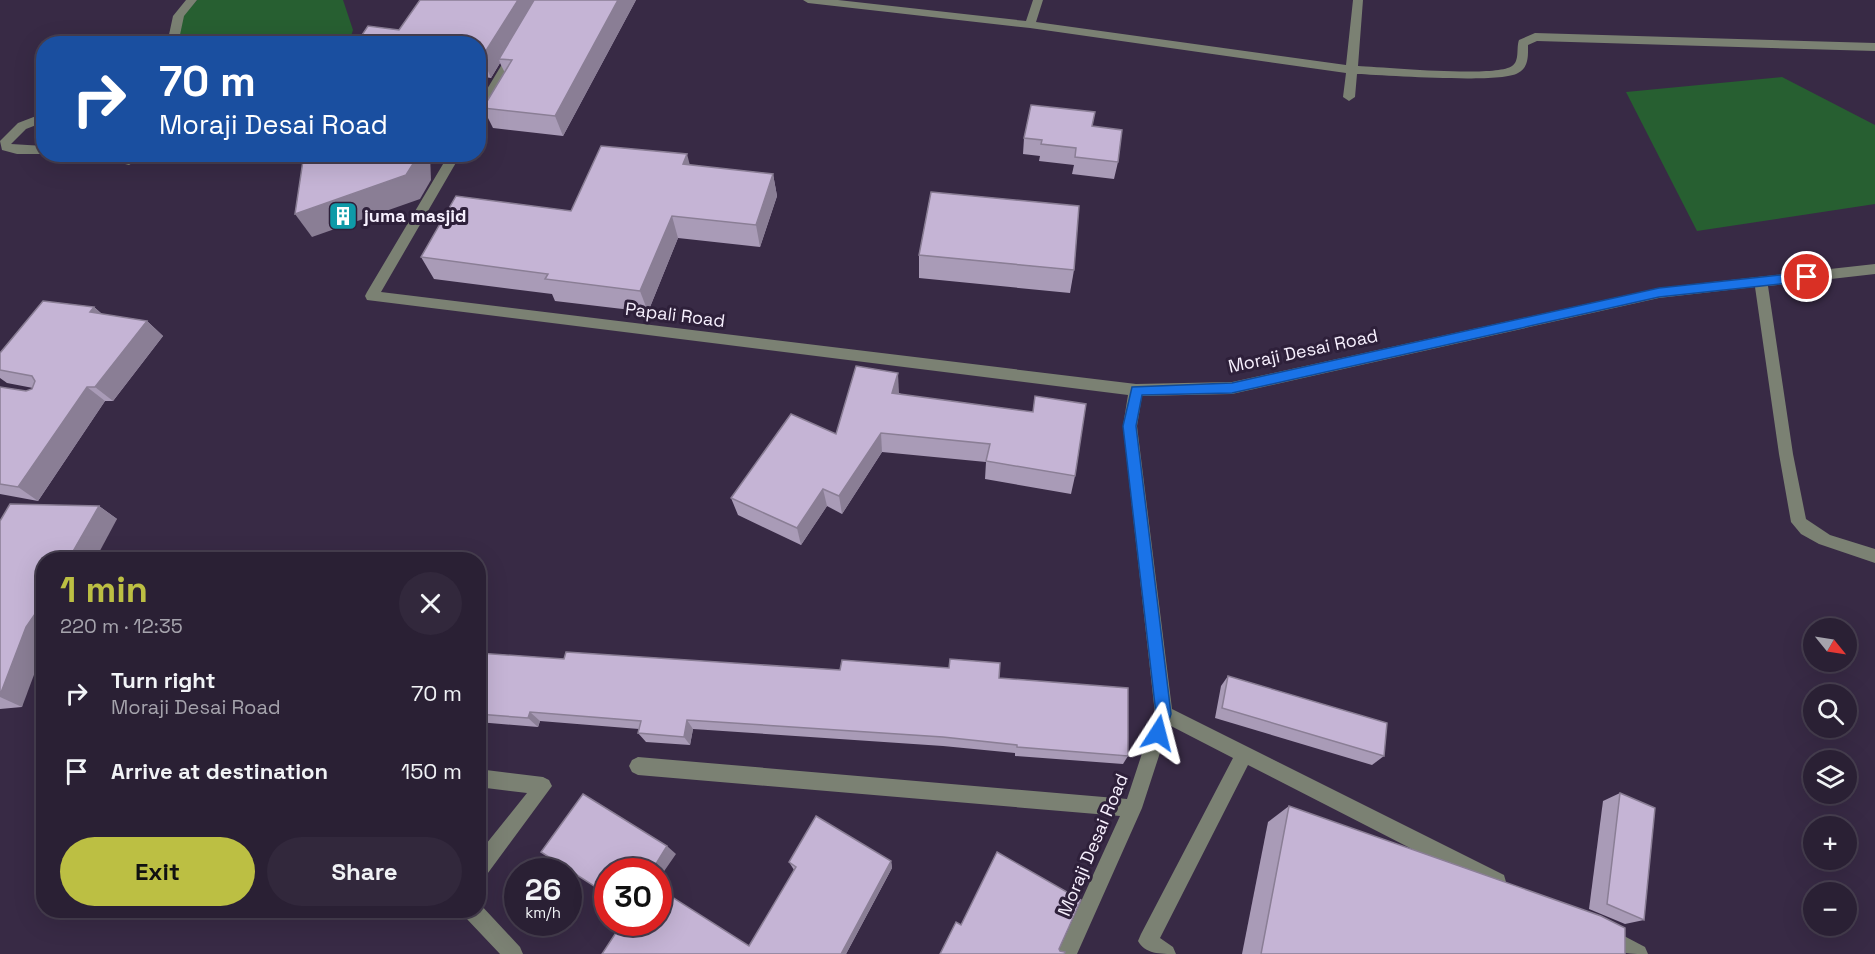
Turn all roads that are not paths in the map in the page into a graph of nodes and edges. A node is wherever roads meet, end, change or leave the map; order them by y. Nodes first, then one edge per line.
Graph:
1 (192, 0) edge
2 (808, 0) edge
3 (918, 0) edge
4 (1038, 0) edge
5 (1358, 0) edge
6 (912, 11) junction
7 (1030, 25) junction
8 (173, 36) edge
9 (1875, 47) edge
10 (518, 48) edge
11 (1353, 70) junction
12 (1349, 97) dead end
13 (486, 102) edge
14 (36, 120) edge
15 (3, 148) edge
16 (36, 150) edge
17 (450, 162) edge
18 (1875, 269) edge
19 (1761, 282) junction
20 (1136, 390) junction
21 (1875, 556) edge
22 (1164, 714) junction
23 (1244, 754) junction
24 (638, 766) dead end
25 (486, 779) edge
26 (1133, 808) junction
27 (486, 860) edge
28 (1510, 888) edge
29 (479, 918) edge
30 (1596, 932) edge
31 (513, 954) edge
32 (1067, 954) edge
33 (1167, 954) edge
34 (1638, 954) edge

1 - 8 street
2 - 6 street
3 - 6 street
4 - 7 street
5 - 11 street
6 - 7 street
7 - 11 street
9 - 11 street
10 - 13 street
11 - 12 street
14 - 15 street
15 - 16 street
17 - 20 street, Papali Road
18 - 19 street, Moraji Desai Road
19 - 20 street, Moraji Desai Road
19 - 21 street
20 - 22 street, Moraji Desai Road
22 - 23 street
22 - 26 street, Moraji Desai Road
23 - 28 street
23 - 33 street
24 - 26 street
25 - 27 street
26 - 32 street, Moraji Desai Road
29 - 31 street
30 - 34 street

